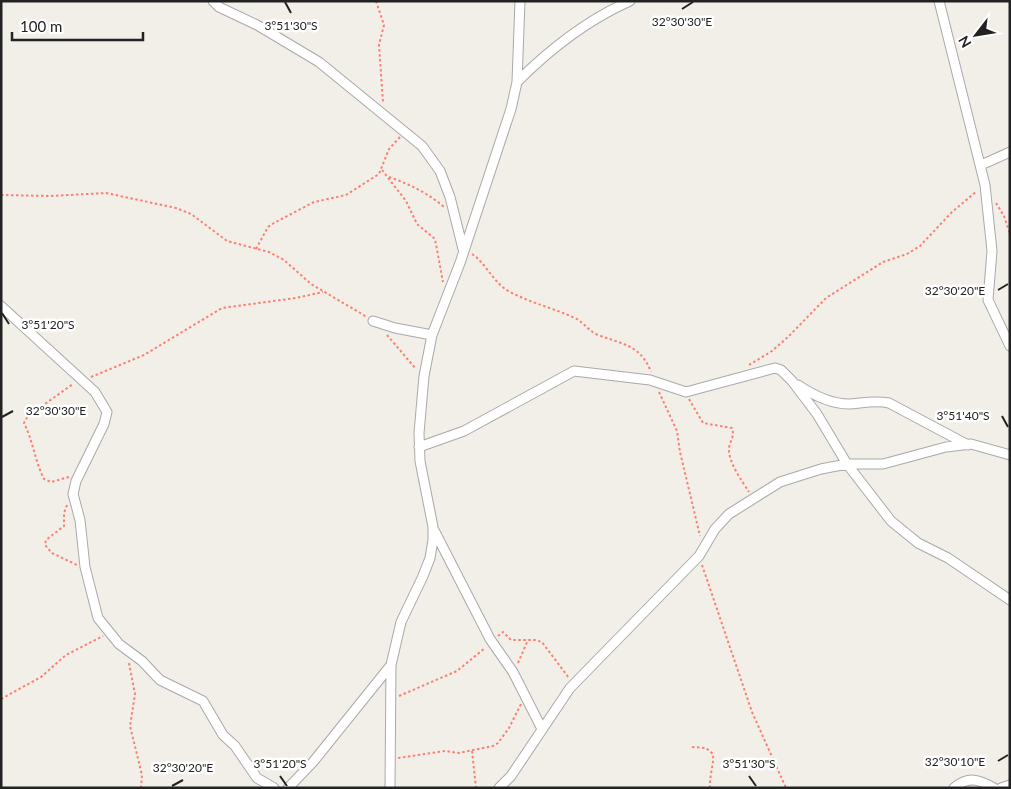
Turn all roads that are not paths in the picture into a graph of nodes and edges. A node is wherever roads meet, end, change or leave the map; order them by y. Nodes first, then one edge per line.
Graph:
1 (213, 1) edge
2 (520, 1) edge
3 (630, 1) edge
4 (940, 1) edge
5 (517, 82) junction
6 (1010, 152) edge
7 (981, 164) junction
8 (464, 249) junction
9 (1, 306) edge
10 (373, 321) road end
11 (432, 335) junction
12 (1010, 346) edge
13 (792, 381) junction
14 (968, 445) junction
15 (419, 447) junction
16 (1010, 456) edge
17 (847, 464) junction
18 (433, 527) junction
19 (1010, 600) edge
20 (391, 665) junction
21 (542, 729) junction
22 (1010, 785) edge
23 (274, 788) edge
24 (288, 788) edge
25 (390, 788) edge
26 (499, 788) edge
27 (954, 788) edge
28 (994, 788) edge
29 (1001, 788) edge

1 - 8 street
2 - 5 street
3 - 5 street
4 - 7 street
5 - 8 street
6 - 7 street
7 - 12 street
8 - 11 street
9 - 23 street
10 - 11 street
11 - 15 street
13 - 14 street
13 - 15 street
13 - 17 street
14 - 16 street
14 - 17 street
15 - 18 street
17 - 19 street
17 - 21 street
18 - 20 street
18 - 21 street
20 - 24 street
20 - 25 street
21 - 26 street
22 - 29 street
27 - 28 street

